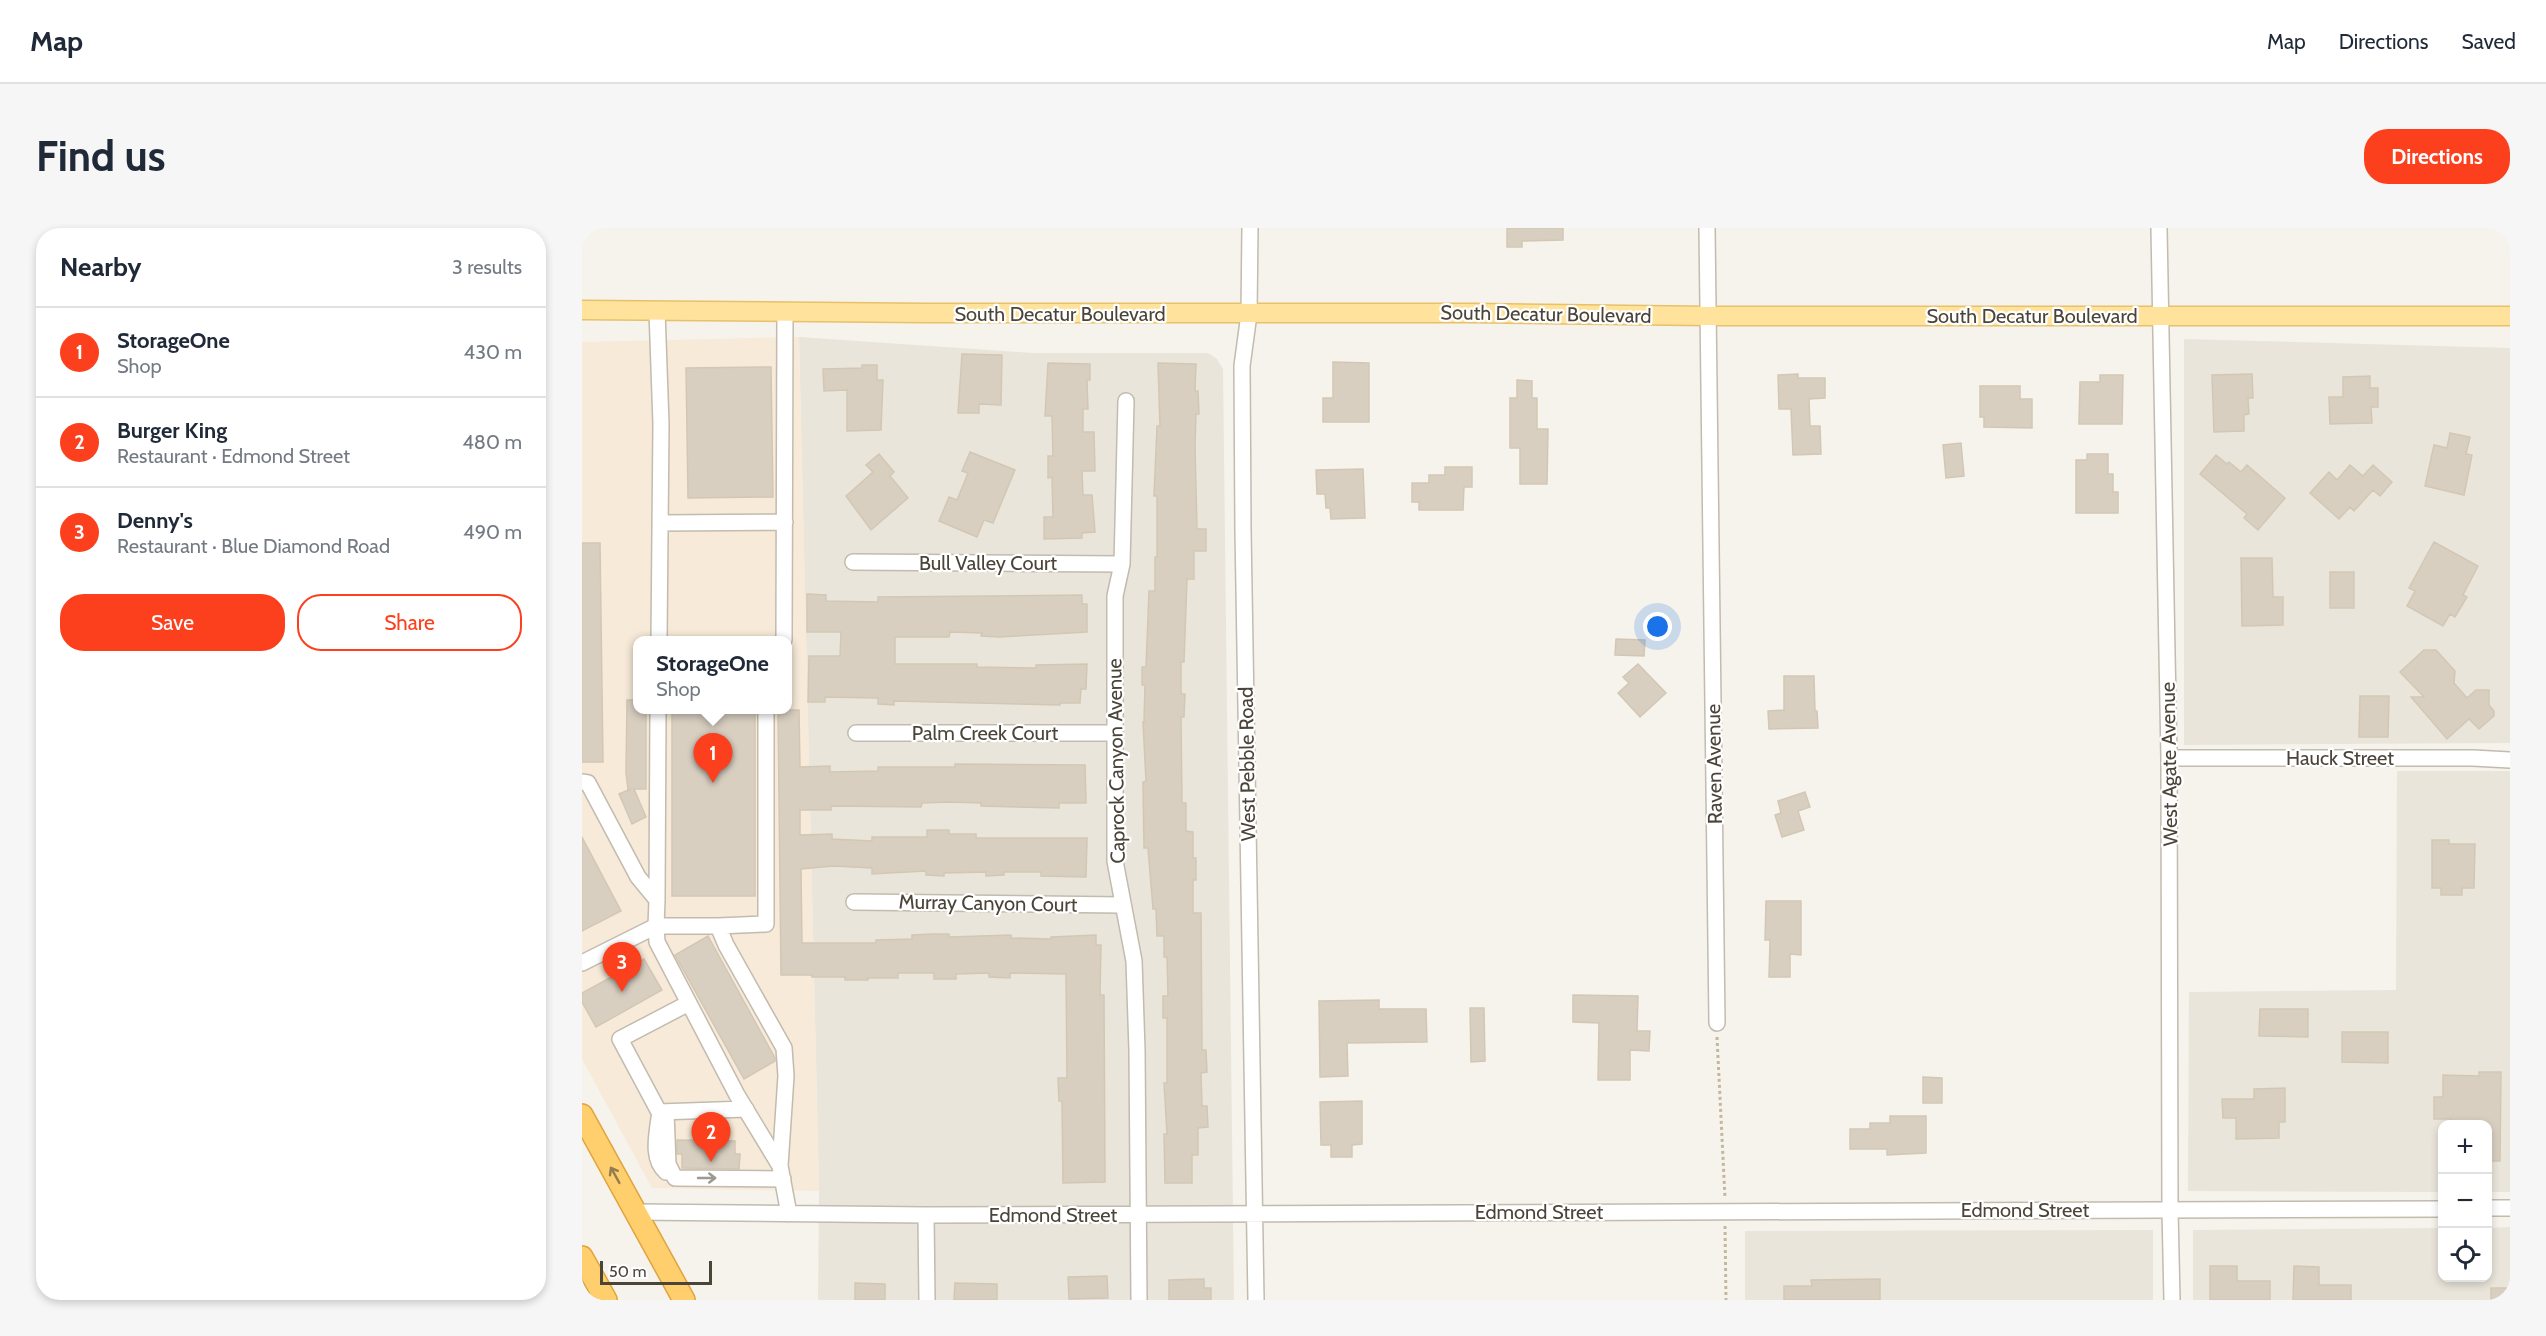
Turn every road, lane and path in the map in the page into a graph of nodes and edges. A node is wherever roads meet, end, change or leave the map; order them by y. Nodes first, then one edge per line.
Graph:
1 (1250, 228) edge
2 (1707, 228) edge
3 (2159, 228) edge
4 (582, 310) edge
5 (657, 311) junction
6 (785, 312) junction
7 (1250, 314) junction
8 (1708, 316) junction
9 (2162, 316) junction
10 (2510, 316) edge
11 (1126, 402) dead end
12 (785, 522) junction
13 (660, 523) junction
14 (853, 562) dead end
15 (1122, 564) junction
16 (659, 636) edge
17 (784, 636) edge
18 (658, 714) edge
19 (766, 714) edge
20 (856, 733) dead end
21 (1114, 733) junction
22 (2169, 758) junction
23 (2510, 760) edge
24 (582, 782) edge
25 (657, 900) junction
26 (854, 902) dead end
27 (1122, 905) junction
28 (656, 926) junction
29 (718, 926) junction
30 (582, 963) edge
31 (689, 1003) junction
32 (1716, 1023) joint
33 (746, 1109) junction
34 (663, 1112) junction
35 (582, 1115) edge
36 (781, 1172) junction
37 (2492, 1208) edge
38 (2510, 1208) edge
39 (2438, 1209) edge
40 (2170, 1210) junction
41 (1725, 1211) junction
42 (636, 1212) junction
43 (789, 1214) junction
44 (1138, 1214) junction
45 (1256, 1214) junction
46 (926, 1215) junction
47 (582, 1257) edge
48 (606, 1300) edge
49 (684, 1300) edge
50 (927, 1300) edge
51 (1139, 1300) edge
52 (1256, 1300) edge
53 (1726, 1300) edge
54 (2172, 1300) edge

1 - 7 street, West Pebble Road
2 - 8 street, Raven Avenue
3 - 9 street, West Agate Avenue
4 - 5 main road, South Decatur Boulevard
5 - 6 main road, South Decatur Boulevard
5 - 13 street
6 - 7 main road, South Decatur Boulevard
6 - 12 street
7 - 8 main road, South Decatur Boulevard
7 - 45 street, West Pebble Road
8 - 9 main road, South Decatur Boulevard
8 - 32 street, Raven Avenue
9 - 10 main road, South Decatur Boulevard
9 - 22 street, West Agate Avenue
11 - 15 street, Caprock Canyon Avenue
12 - 13 street
12 - 17 street
13 - 16 street
14 - 15 street, Bull Valley Court
15 - 21 street, Caprock Canyon Avenue
18 - 25 street
19 - 29 street
20 - 21 street, Palm Creek Court
21 - 27 street, Caprock Canyon Avenue
22 - 23 street, Hauck Street
22 - 40 street, West Agate Avenue
24 - 25 street
25 - 28 street
26 - 27 street, Murray Canyon Court
27 - 44 street, Caprock Canyon Avenue
28 - 29 street
28 - 30 street
28 - 31 street
29 - 36 street
31 - 33 street
31 - 34 street
32 - 41 path
33 - 34 street
33 - 36 street
34 -> 36 street
42 -> 35 highway
36 - 43 street
37 - 38 street
39 - 40 street, Edmond Street
40 - 41 street, Edmond Street
40 - 54 street, West Agate Avenue
41 - 45 street, Edmond Street
41 - 53 path
42 - 43 street, Edmond Street
42 - 49 highway
43 - 46 street, Edmond Street
44 - 45 street, Edmond Street
44 - 46 street, Edmond Street
44 - 51 street, Caprock Canyon Avenue
45 - 52 street, West Pebble Road
46 - 50 street
47 - 48 highway

